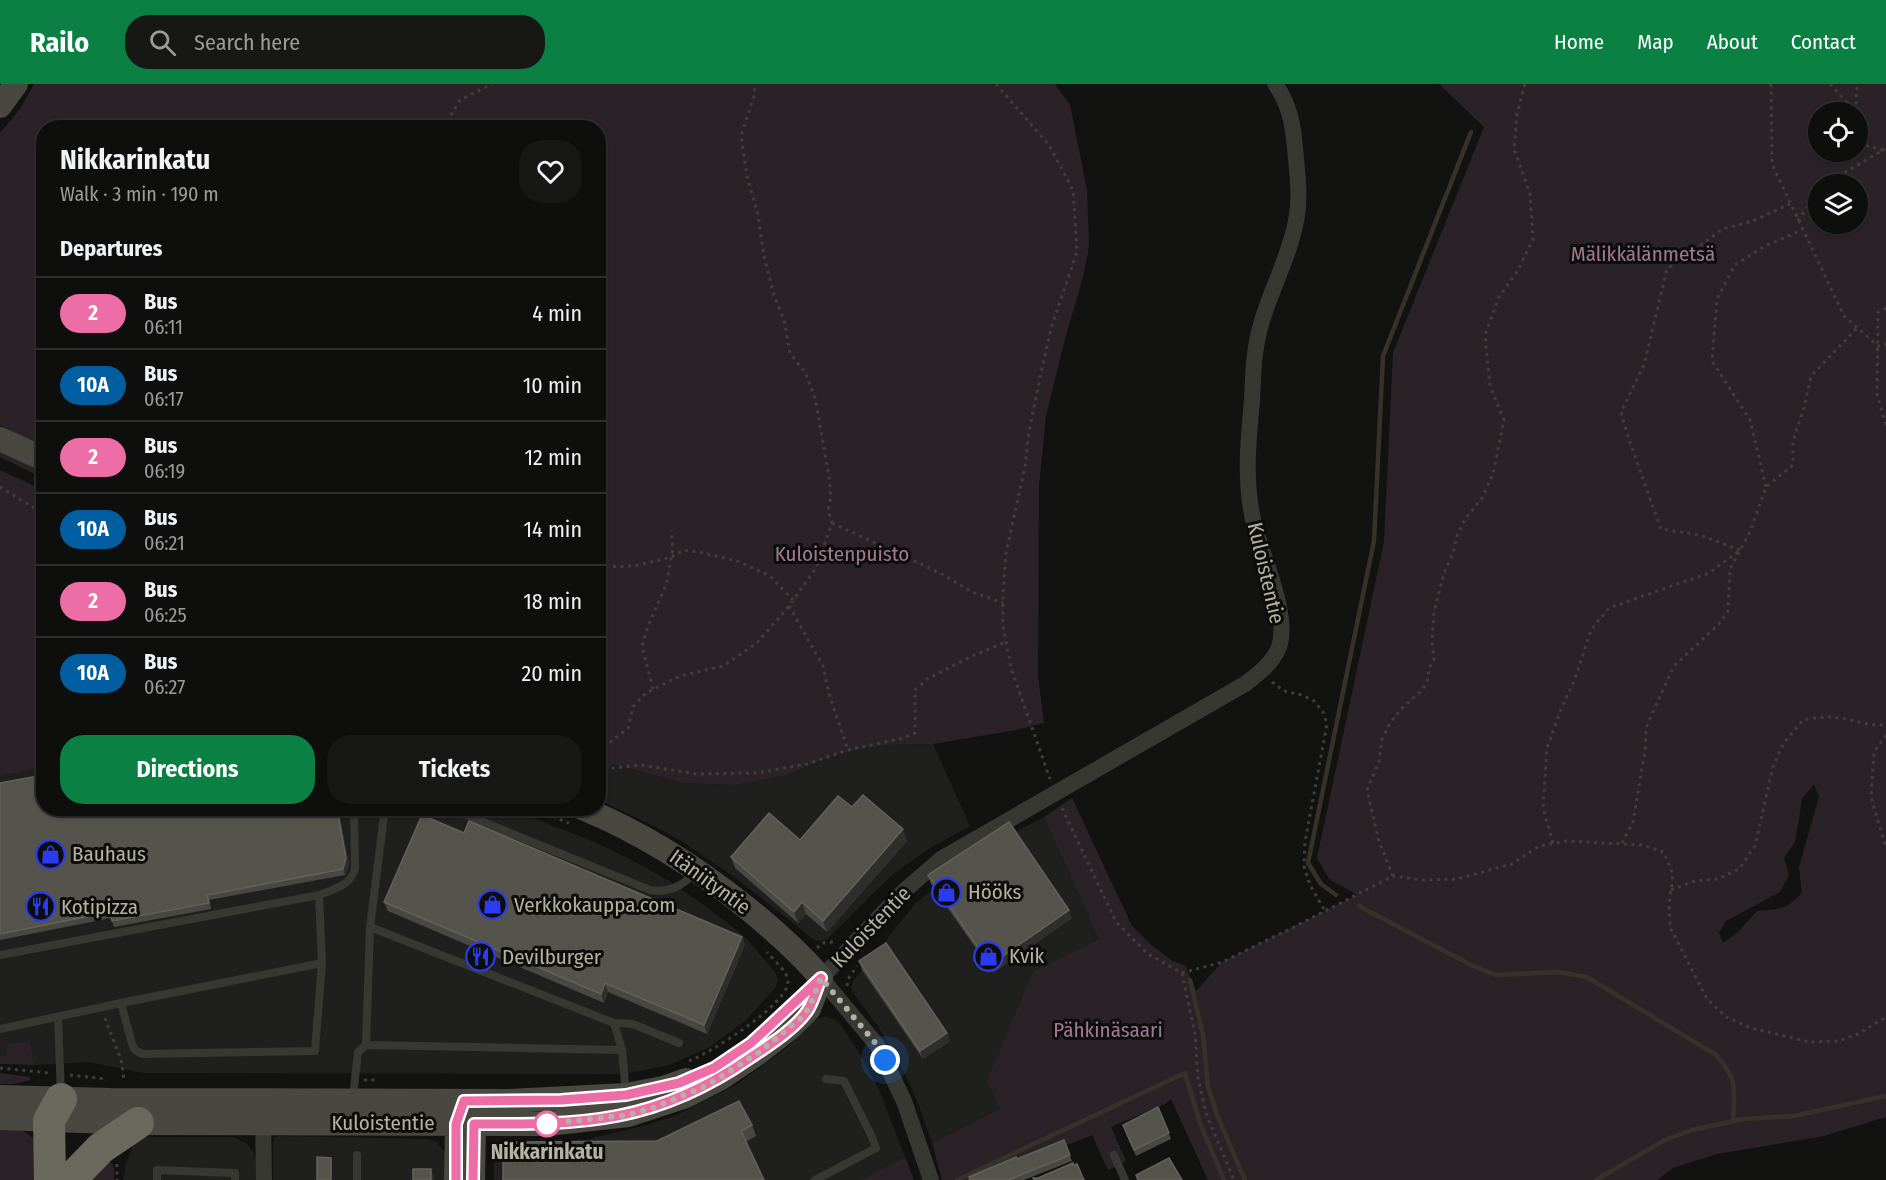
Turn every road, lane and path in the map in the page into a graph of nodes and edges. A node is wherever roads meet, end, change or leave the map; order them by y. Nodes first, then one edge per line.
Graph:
1 (16, 84) edge
2 (492, 84) edge
3 (754, 84) edge
4 (996, 84) edge
5 (1275, 84) edge
6 (1525, 84) edge
7 (1771, 84) edge
8 (1830, 84) edge
9 (1860, 84) edge
10 (1847, 102) edge
11 (1856, 102) edge
12 (0, 105) edge
13 (448, 120) edge
14 (1868, 146) edge
15 (1885, 150) edge
16 (1843, 174) edge
17 (1790, 204) junction
18 (1808, 206) edge
19 (1798, 221) junction
20 (1802, 230) junction
21 (1886, 308) edge
22 (1857, 328) junction
23 (1886, 344) edge
24 (1878, 346) junction
25 (1886, 426) edge
26 (0, 439) edge
27 (36, 455) edge
28 (0, 487) edge
29 (1766, 487) junction
30 (36, 509) edge
31 (831, 523) junction
32 (671, 530) dead end
33 (1740, 550) junction
34 (670, 557) junction
35 (606, 567) edge
36 (794, 600) junction
37 (1003, 603) junction
38 (789, 606) junction
39 (1006, 642) junction
40 (1263, 671) junction
41 (654, 689) junction
42 (1886, 726) edge
43 (1886, 735) edge
44 (606, 746) edge
45 (848, 750) junction
46 (606, 769) edge
47 (1055, 793) junction
48 (354, 816) edge
49 (384, 816) edge
50 (469, 816) edge
51 (601, 816) edge
52 (1553, 843) junction
53 (1622, 843) junction
54 (1886, 848) edge
55 (699, 871) junction
56 (1392, 876) junction
57 (1671, 890) junction
58 (319, 895) junction
59 (1325, 912) dead end
60 (370, 927) junction
61 (0, 955) edge
62 (322, 963) junction
63 (857, 966) edge
64 (1182, 973) junction
65 (821, 978) junction
66 (786, 989) dead end
67 (849, 995) dead end
68 (121, 1003) junction
69 (101, 1008) junction
70 (58, 1017) junction
71 (1886, 1017) edge
72 (614, 1023) junction
73 (0, 1029) edge
74 (679, 1043) dead end
75 (366, 1045) junction
76 (622, 1050) junction
77 (687, 1062) dead end
78 (826, 1079) dead end
79 (124, 1080) dead end
80 (388, 1080) dead end
81 (353, 1090) junction
82 (0, 1097) edge
83 (627, 1105) junction
84 (263, 1112) junction
85 (60, 1114) junction
86 (465, 1116) junction
87 (0, 1118) edge
88 (138, 1123) junction
89 (357, 1155) dead end
90 (1114, 1155) dead end
91 (50, 1180) edge
92 (70, 1180) edge
93 (157, 1180) edge
94 (235, 1180) edge
95 (264, 1180) edge
96 (357, 1180) edge
97 (456, 1180) edge
98 (473, 1180) edge
99 (815, 1180) edge
100 (931, 1180) edge
101 (1125, 1180) edge
102 (1234, 1180) edge

1 - 12 street
2 - 13 path
3 - 31 path
4 - 37 path
5 - 40 street, Kuloistentie
6 - 56 path
7 - 17 path
8 - 10 path
9 - 11 path
14 - 15 path
15 - 16 path
17 - 19 path
17 - 33 path
18 - 19 path
19 - 20 path
20 - 22 path
20 - 29 path
21 - 24 path
22 - 24 path
22 - 29 path
23 - 24 path
24 - 25 path
26 - 27 street
28 - 30 path
29 - 33 path
31 - 36 path
31 - 37 path
32 - 34 path
33 - 52 path
33 - 53 path
34 - 35 path
34 - 36 path
34 - 41 path
36 - 38 path
37 - 39 path
38 - 41 path
38 - 45 path
39 - 45 path
39 - 47 path
40 - 47 street, Kuloistentie
40 - 59 path
41 - 44 path
42 - 57 path
43 - 54 path
45 - 46 path
47 - 64 path
47 - 65 street, Kuloistentie
48 - 58 lane
49 - 60 lane
50 - 55 lane
51 - 55 street, Itäniityntie
52 - 53 path
52 - 56 path
53 - 57 path
55 - 65 street, Itäniityntie
56 - 64 path
57 - 71 path
58 - 61 lane
58 - 62 lane
60 - 72 lane
60 - 75 lane
62 - 68 lane
62 - 68 lane
63 - 67 path
64 - 102 path
65 - 83 street, Kuloistentie
65 - 100 street
66 - 77 path
68 - 69 lane
69 - 70 lane
69 - 79 path
70 - 73 lane
70 - 85 lane
72 - 74 lane
72 - 76 lane
75 - 76 lane
75 - 81 lane
76 - 83 lane
78 - 99 lane
80 - 81 path
81 - 84 street, Kuloistentie
81 - 86 street, Kuloistentie
82 - 85 street, Kuloistentie
83 - 86 street, Kuloistentie
84 - 85 street, Kuloistentie
84 - 86 street, Kuloistentie
84 - 88 street, Kuloistentie
84 - 95 street
85 - 87 street, Kuloistentie
85 - 88 street, Kuloistentie
85 - 91 highway
85 - 92 highway
86 - 97 street
86 - 98 street
88 - 92 highway
89 - 96 lane
90 - 101 lane
93 - 94 lane

